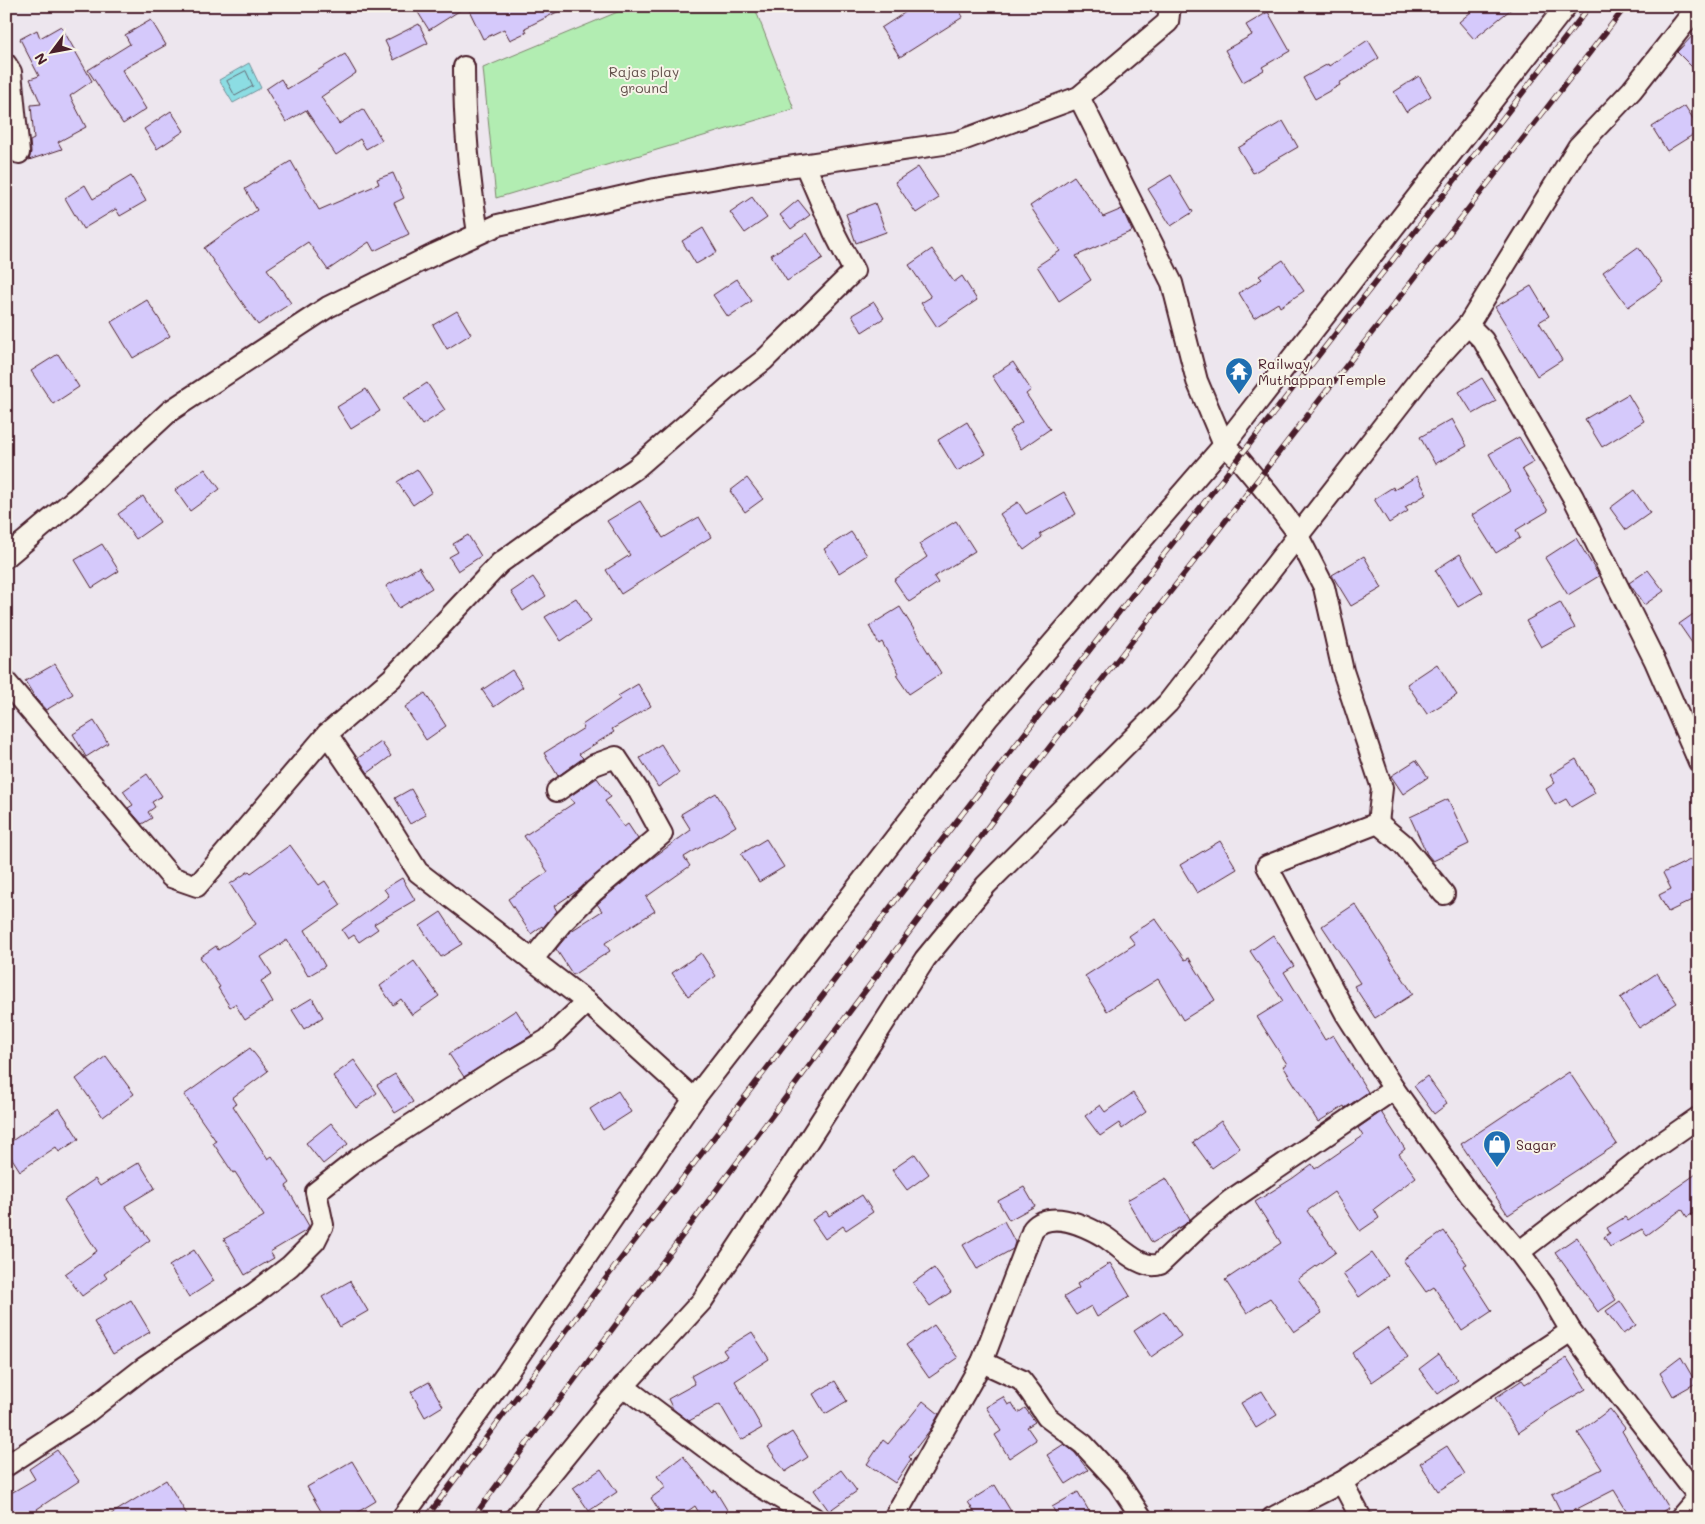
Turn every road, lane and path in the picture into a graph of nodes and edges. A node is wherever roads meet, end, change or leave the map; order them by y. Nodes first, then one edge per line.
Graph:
1 (1566, 6) edge
2 (1698, 6) edge
3 (1173, 7) edge
4 (6, 64) edge
5 (464, 68) dead end
6 (1079, 97) junction
7 (19, 153) dead end
8 (805, 165) junction
9 (478, 234) junction
10 (1468, 325) junction
11 (1224, 445) junction
12 (1297, 535) junction
13 (6, 557) edge
14 (6, 682) edge
15 (327, 734) junction
16 (1699, 762) edge
17 (557, 791) dead end
18 (1378, 823) junction
19 (1444, 894) dead end
20 (532, 960) junction
21 (587, 1002) junction
22 (1394, 1089) junction
23 (694, 1099) junction
24 (1699, 1117) edge
25 (1519, 1252) junction
26 (1572, 1331) junction
27 (982, 1362) junction
28 (623, 1386) junction
29 (6, 1466) edge
30 (1342, 1482) junction
31 (1699, 1497) edge
32 (402, 1518) edge
33 (515, 1518) edge
34 (814, 1518) edge
35 (894, 1518) edge
36 (1142, 1518) edge
37 (1272, 1518) edge
38 (1361, 1518) edge
39 (1680, 1518) edge

1 - 11 street
2 - 10 street
3 - 6 street
4 - 7 street
5 - 9 street
6 - 8 street
6 - 11 street
8 - 9 street
8 - 15 street
9 - 13 street
10 - 12 street
10 - 16 street
11 - 12 street
11 - 23 street
12 - 18 street
12 - 28 street
14 - 15 street
15 - 20 street
17 - 20 street
18 - 19 street
18 - 22 street
20 - 21 street
21 - 23 street
21 - 29 street
22 - 25 street
22 - 27 street
23 - 32 street
24 - 25 street
25 - 26 street
26 - 30 street
26 - 31 street
27 - 35 street
27 - 36 street
28 - 33 street
28 - 34 street
30 - 37 street
30 - 38 street
31 - 39 street

